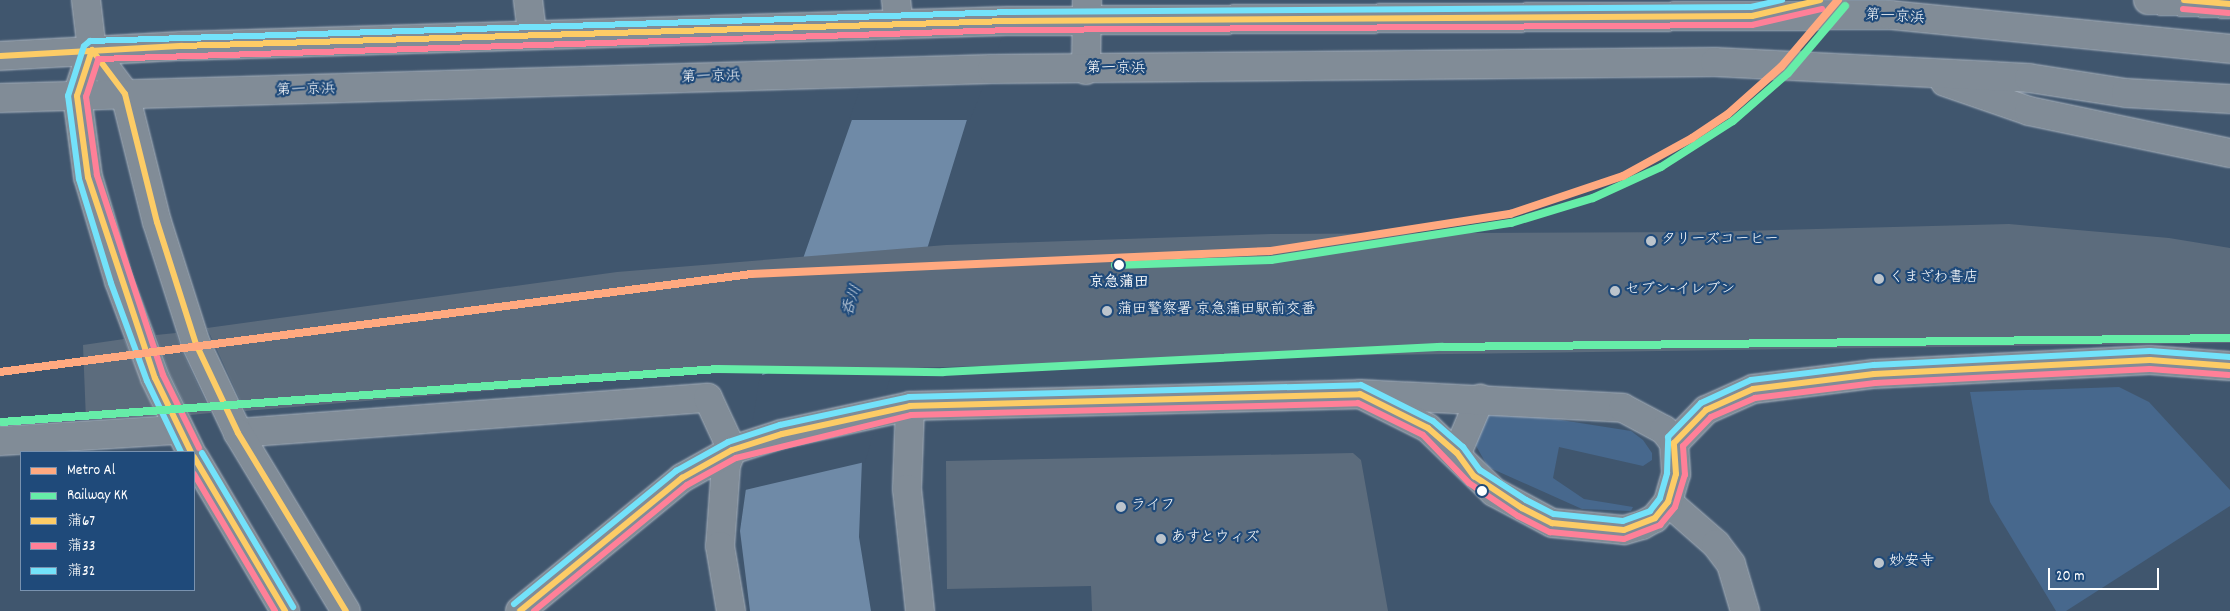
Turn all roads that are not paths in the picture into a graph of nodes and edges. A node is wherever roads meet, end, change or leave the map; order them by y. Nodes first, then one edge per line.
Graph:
1 (86, 0) edge
2 (528, 0) edge
3 (1820, 0) edge
4 (2148, 0) edge
5 (2184, 1) edge
6 (2230, 4) edge
7 (1758, 8) edge
8 (1087, 11) edge
9 (892, 16) edge
10 (532, 34) junction
11 (2230, 49) edge
12 (92, 50) junction
13 (0, 56) edge
14 (1086, 70) junction
15 (1910, 70) junction
16 (125, 94) junction
17 (78, 96) junction
18 (0, 98) edge
19 (2230, 99) edge
20 (2230, 153) edge
21 (2230, 366) edge
22 (1360, 394) junction
23 (1480, 399) junction
24 (901, 409) junction
25 (238, 433) junction
26 (0, 441) edge
27 (184, 441) edge
28 (1674, 443) junction
29 (737, 448) junction
30 (1457, 453) junction
31 (195, 460) edge
32 (1668, 502) junction
33 (285, 611) edge
34 (346, 611) edge
35 (520, 611) edge
36 (730, 611) edge
37 (920, 611) edge
38 (1744, 611) edge

1 - 12 main road
2 - 10 main road
3 - 7 main road
4 - 5 main road
5 - 6 main road
7 - 8 main road, 第一京浜
7 - 11 main road, 第一京浜
8 - 9 main road, 第一京浜
8 - 14 main road
9 - 10 main road, 第一京浜
10 - 12 main road, 第一京浜
12 - 13 main road, 第一京浜
12 - 16 main road
12 - 17 main road
14 - 15 main road, 第一京浜
14 - 16 main road, 第一京浜
15 - 19 main road, 第一京浜
15 - 20 main road
16 - 17 main road, 第一京浜
16 - 25 main road
17 - 18 main road, 第一京浜
17 - 27 main road
21 - 28 main road
22 - 23 main road
22 - 24 main road
22 - 30 main road
23 - 28 main road
23 - 30 main road
24 - 29 main road
24 - 37 main road
25 - 29 main road
25 - 34 main road
26 - 27 main road
28 - 32 main road
29 - 35 main road
29 - 36 main road
30 - 32 main road
31 - 33 main road
32 - 38 main road

